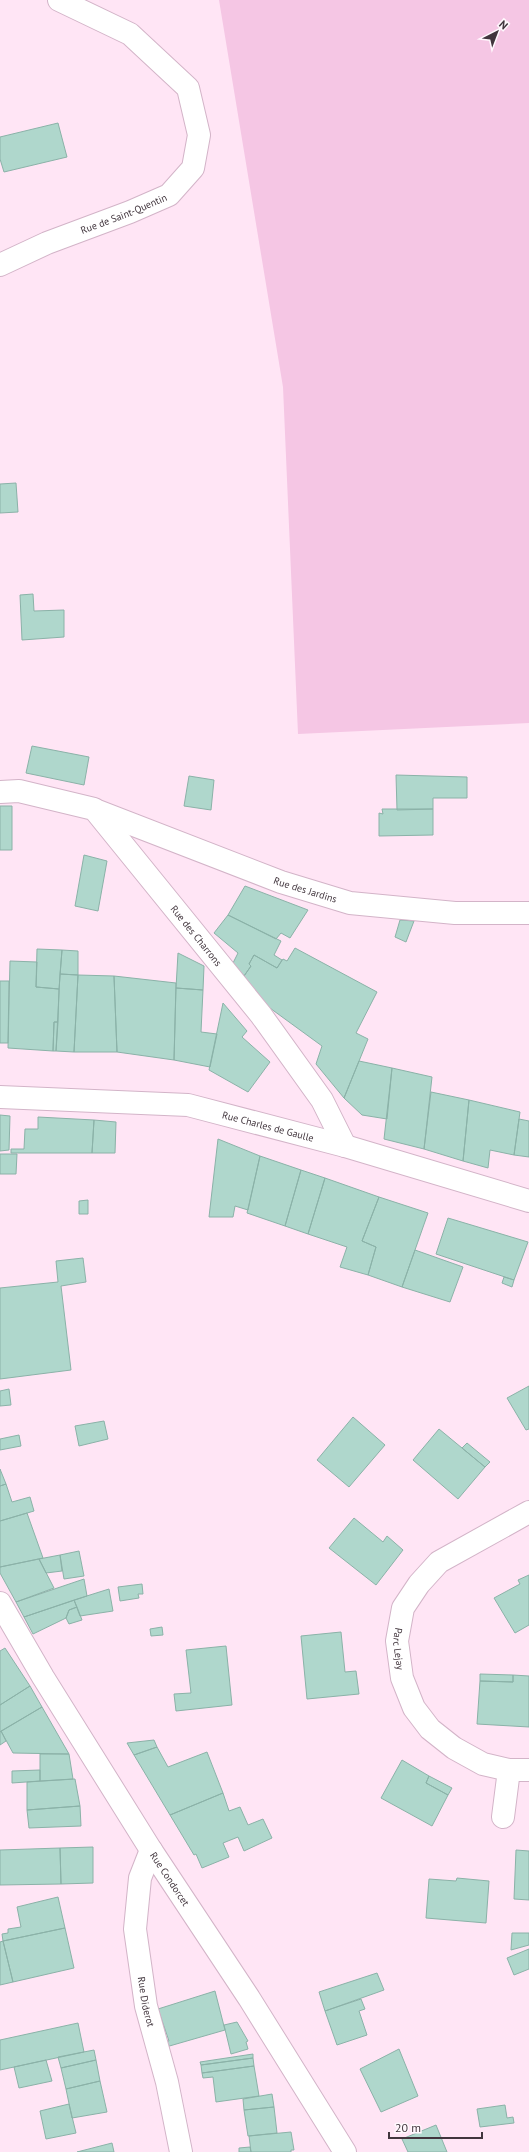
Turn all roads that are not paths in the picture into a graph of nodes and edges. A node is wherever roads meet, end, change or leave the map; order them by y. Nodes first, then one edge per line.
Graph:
1 (59, 0) edge
2 (0, 265) edge
3 (0, 792) edge
4 (94, 809) junction
5 (529, 913) edge
6 (0, 1096) edge
7 (344, 1146) junction
8 (529, 1201) edge
9 (529, 1512) edge
10 (0, 1603) edge
11 (519, 1770) edge
12 (503, 1817) dead end
13 (151, 1850) junction
14 (181, 2152) edge
15 (345, 2152) edge

1 - 2 street, Rue de Saint-Quentin
3 - 4 street
4 - 5 street, Rue des Jardins
4 - 7 street, Rue des Charrons
6 - 7 street, Rue Charles de Gaulle
7 - 8 street, Rue Charles de Gaulle
9 - 11 street, Parc Lejay
10 - 13 street, Rue Condorcet
11 - 12 street, Parc Lejay
13 - 14 street, Rue Diderot
13 - 15 street, Rue Condorcet

